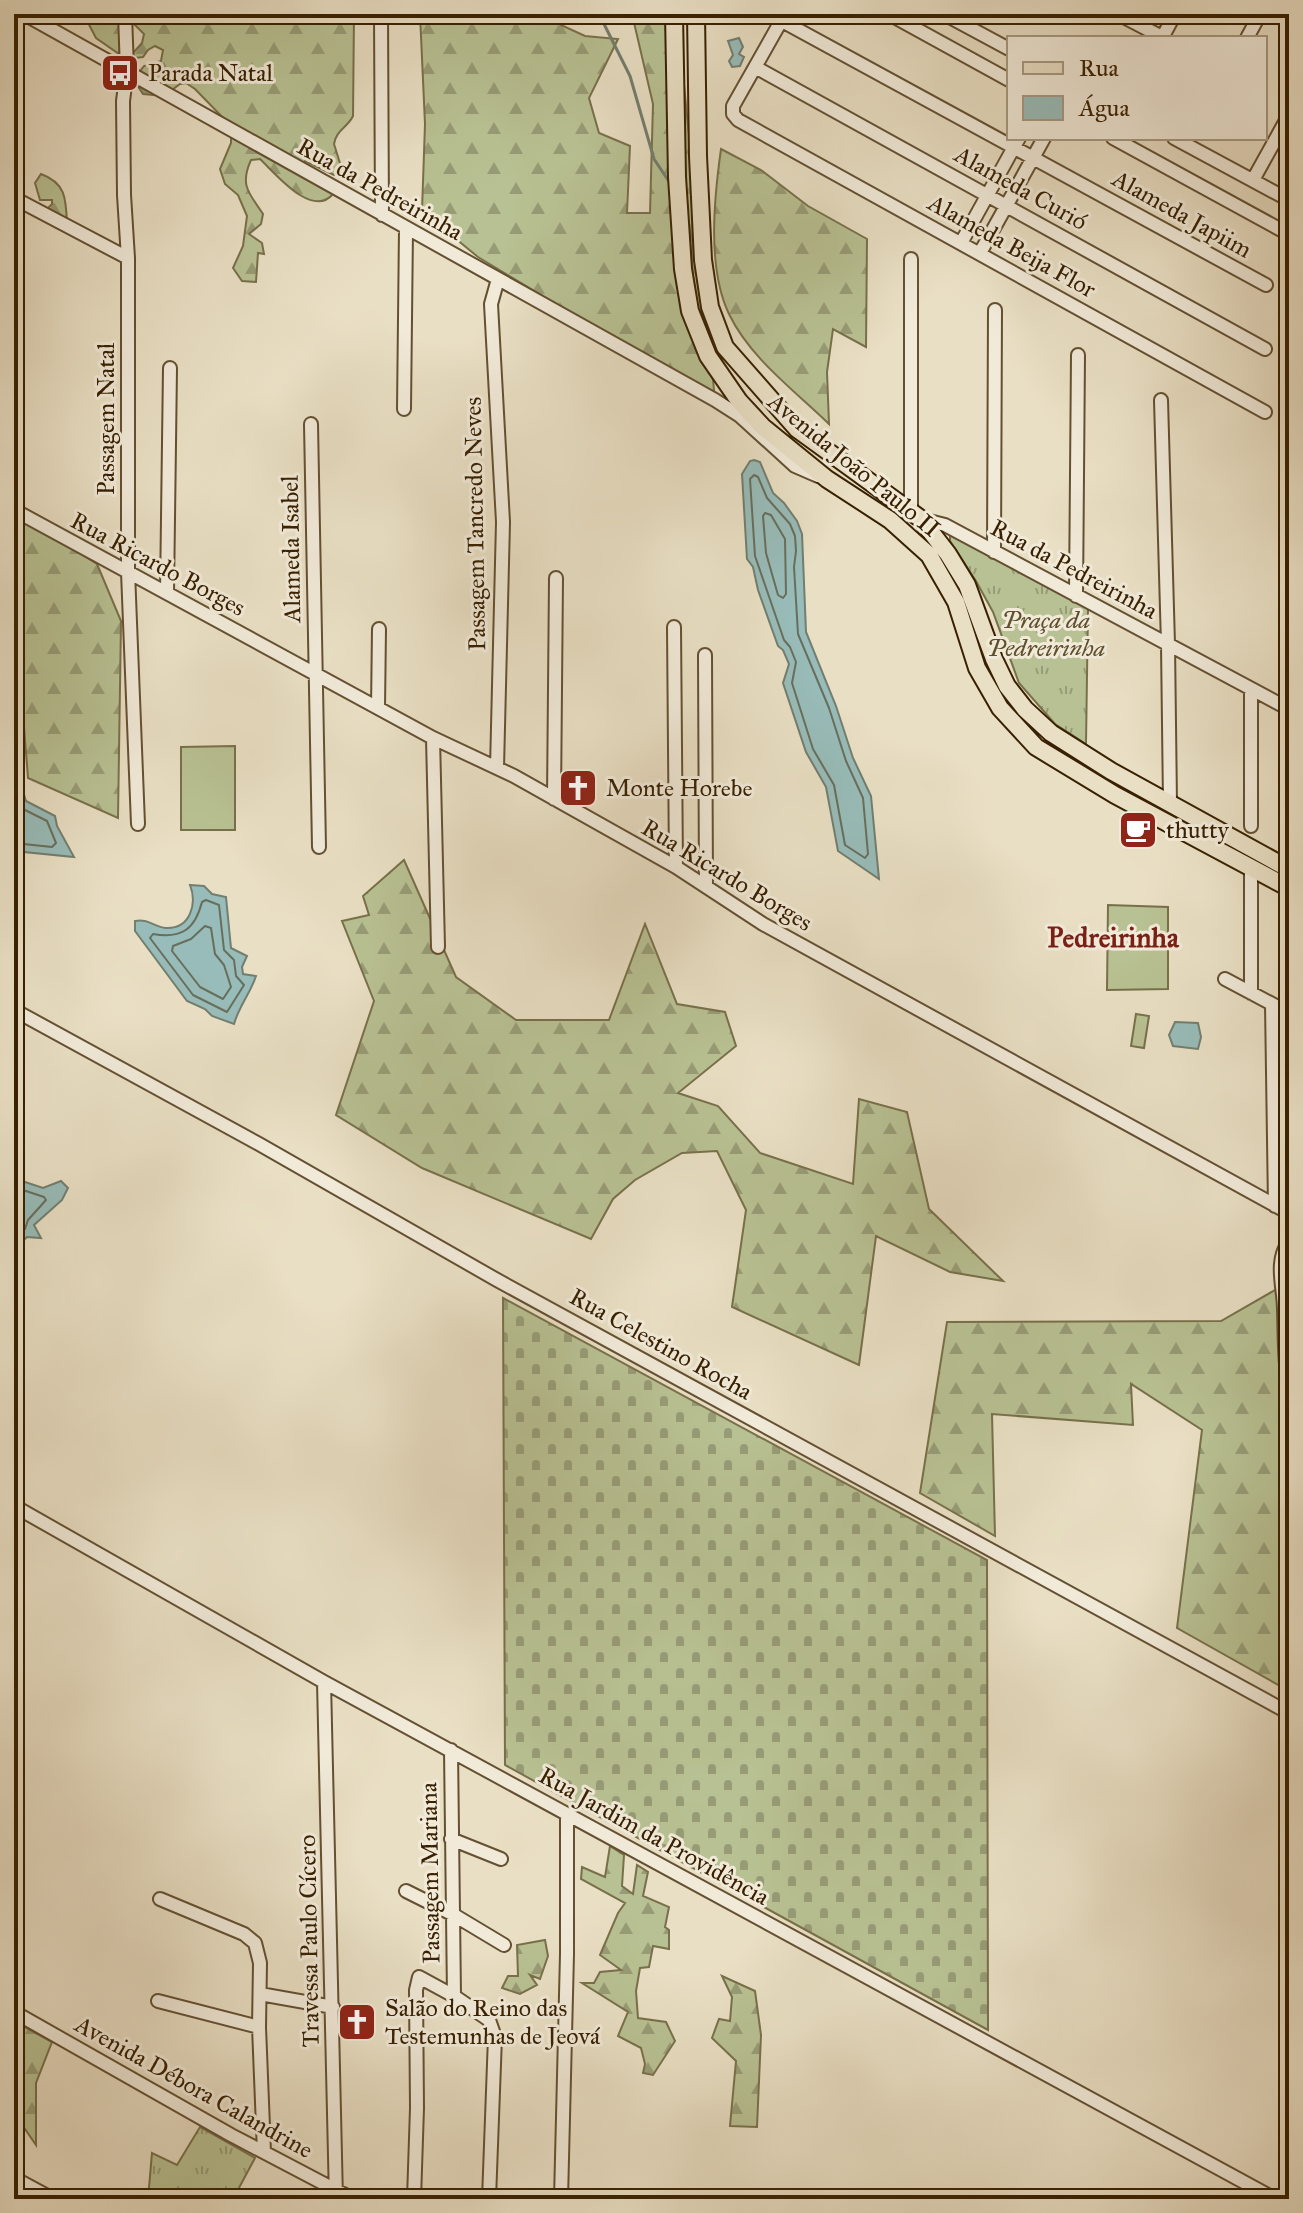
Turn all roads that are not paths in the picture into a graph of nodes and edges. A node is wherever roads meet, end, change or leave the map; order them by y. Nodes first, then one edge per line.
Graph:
1 (24, 14) edge
2 (125, 14) edge
3 (381, 14) edge
4 (674, 14) edge
5 (696, 14) edge
6 (889, 14) edge
7 (944, 14) edge
8 (1118, 14) edge
9 (1175, 14) edge
10 (1260, 14) edge
11 (783, 17) edge
12 (963, 18) edge
13 (1158, 36) edge
14 (1163, 36) edge
15 (1248, 36) edge
16 (1007, 48) edge
17 (755, 67) junction
18 (127, 70) junction
19 (1007, 79) edge
20 (1289, 115) edge
21 (1007, 137) edge
22 (1043, 140) edge
23 (1117, 140) edge
24 (1016, 142) edge
25 (1190, 142) edge
26 (1033, 157) junction
27 (1253, 180) junction
28 (987, 195) junction
29 (14, 198) edge
30 (1289, 200) edge
31 (1006, 205) junction
32 (382, 215) junction
33 (406, 229) junction
34 (1283, 231) dead end
35 (961, 243) junction
36 (980, 253) junction
37 (128, 258) junction
38 (911, 259) dead end
39 (498, 279) junction
40 (1266, 285) dead end
41 (995, 310) dead end
42 (1265, 349) dead end
43 (1078, 355) dead end
44 (170, 368) dead end
45 (1161, 400) dead end
46 (404, 409) dead end
47 (1265, 412) dead end
48 (311, 424) dead end
49 (827, 479) junction
50 (14, 510) edge
51 (916, 514) junction
52 (994, 552) junction
53 (128, 572) junction
54 (556, 578) dead end
55 (167, 593) junction
56 (1076, 596) junction
57 (674, 627) dead end
58 (379, 629) dead end
59 (1168, 644) junction
60 (705, 655) dead end
61 (314, 673) junction
62 (1251, 690) junction
63 (378, 708) junction
64 (1289, 709) edge
65 (433, 738) junction
66 (497, 768) junction
67 (554, 799) junction
68 (1170, 803) junction
69 (138, 824) dead end
70 (1251, 826) dead end
71 (319, 847) dead end
72 (676, 867) junction
73 (1251, 869) junction
74 (1289, 869) edge
75 (706, 886) junction
76 (1289, 888) edge
77 (438, 947) dead end
78 (1225, 979) dead end
79 (1251, 993) junction
80 (1272, 1004) junction
81 (14, 1010) edge
82 (1289, 1013) edge
83 (1275, 1206) junction
84 (1289, 1213) edge
85 (1289, 1241) edge
86 (1288, 1382) edge
87 (14, 1506) edge
88 (324, 1682) junction
89 (1289, 1713) edge
90 (451, 1750) junction
91 (567, 1814) junction
92 (451, 1839) junction
93 (501, 1859) dead end
94 (406, 1891) dead end
95 (160, 1899) dead end
96 (454, 1915) junction
97 (504, 1945) dead end
98 (260, 1994) junction
99 (454, 1996) junction
100 (158, 2001) dead end
101 (333, 2007) junction
102 (14, 2012) edge
103 (259, 2027) junction
104 (264, 2152) junction
105 (17, 2180) edge
106 (336, 2194) edge
107 (18, 2199) edge
108 (53, 2199) edge
109 (353, 2199) edge
110 (414, 2199) edge
111 (489, 2199) edge
112 (561, 2199) edge
113 (1275, 2199) edge

1 - 18 street, Rua da Pedreirinha
2 - 18 street, Passagem Natal
3 - 32 street
4 - 49 main road, Avenida João Paulo II
5 - 51 main road, Avenida João Paulo II
6 - 19 street
7 - 12 street
8 - 13 street
9 - 14 street
10 - 15 street
11 - 17 street
11 - 21 street, Alameda Japiim
12 - 16 street
17 - 28 street, Alameda Curió
17 - 35 street, Alameda Beija Flor
18 - 32 street, Rua da Pedreirinha
18 - 37 street, Passagem Natal
20 - 27 street
22 - 26 street
23 - 34 street
24 - 26 street, Alameda Japiim
24 - 28 street
25 - 27 street
26 - 31 street
26 - 40 street, Alameda Japiim
27 - 30 street
28 - 31 street, Alameda Curió
28 - 35 street
29 - 37 street
31 - 36 street
31 - 42 street, Alameda Curió
32 - 33 street, Rua da Pedreirinha
33 - 39 street, Rua da Pedreirinha
33 - 46 street
35 - 36 street, Alameda Beija Flor
36 - 47 street, Alameda Beija Flor
37 - 53 street, Passagem Natal
38 - 51 street
39 - 49 street, Rua da Pedreirinha
39 - 66 street, Passagem Tancredo Neves
41 - 52 street
43 - 56 street
44 - 55 street
45 - 59 street
48 - 61 street, Alameda Isabel
49 - 73 main road, Avenida João Paulo II
50 - 53 street, Rua Ricardo Borges
51 - 52 street, Rua da Pedreirinha
51 - 68 main road, Avenida João Paulo II
52 - 56 street, Rua da Pedreirinha
53 - 55 street, Rua Ricardo Borges
53 - 69 street, Passagem Natal
54 - 67 street
55 - 61 street, Rua Ricardo Borges
56 - 59 street, Rua da Pedreirinha
57 - 72 street
58 - 63 street
59 - 62 street, Rua da Pedreirinha
59 - 68 street
60 - 75 street
61 - 63 street, Rua Ricardo Borges
61 - 71 street, Alameda Isabel
62 - 64 street, Rua da Pedreirinha
62 - 70 street
63 - 65 street, Rua Ricardo Borges
65 - 66 street, Rua Ricardo Borges
65 - 77 street
66 - 67 street, Rua Ricardo Borges
67 - 72 street, Rua Ricardo Borges
68 - 74 main road, Avenida João Paulo II
72 - 75 street, Rua Ricardo Borges
73 - 76 main road, Avenida João Paulo II
73 - 79 street
75 - 83 street, Rua Ricardo Borges
78 - 79 street
79 - 80 street
80 - 82 street
80 - 83 street
81 - 89 street, Rua Celestino Rocha
83 - 84 street, Rua Ricardo Borges
85 - 86 street
87 - 88 street, Rua Jardim da Providência
88 - 90 street, Rua Jardim da Providência
88 - 101 street, Travessa Paulo Cícero
90 - 91 street, Rua Jardim da Providência
90 - 92 street, Passagem Mariana
91 - 112 street
91 - 113 street, Rua Jardim da Providência
92 - 93 street
92 - 96 street, Passagem Mariana
94 - 96 street
95 - 98 street
96 - 97 street
96 - 99 street, Passagem Mariana
98 - 101 street
98 - 103 street
99 - 110 street
99 - 111 street
100 - 103 street
101 - 106 street, Travessa Paulo Cícero
102 - 104 street, Avenida Débora Calandrine
103 - 104 street
104 - 106 street, Avenida Débora Calandrine
105 - 107 street
105 - 108 street
106 - 109 street, Avenida Débora Calandrine

